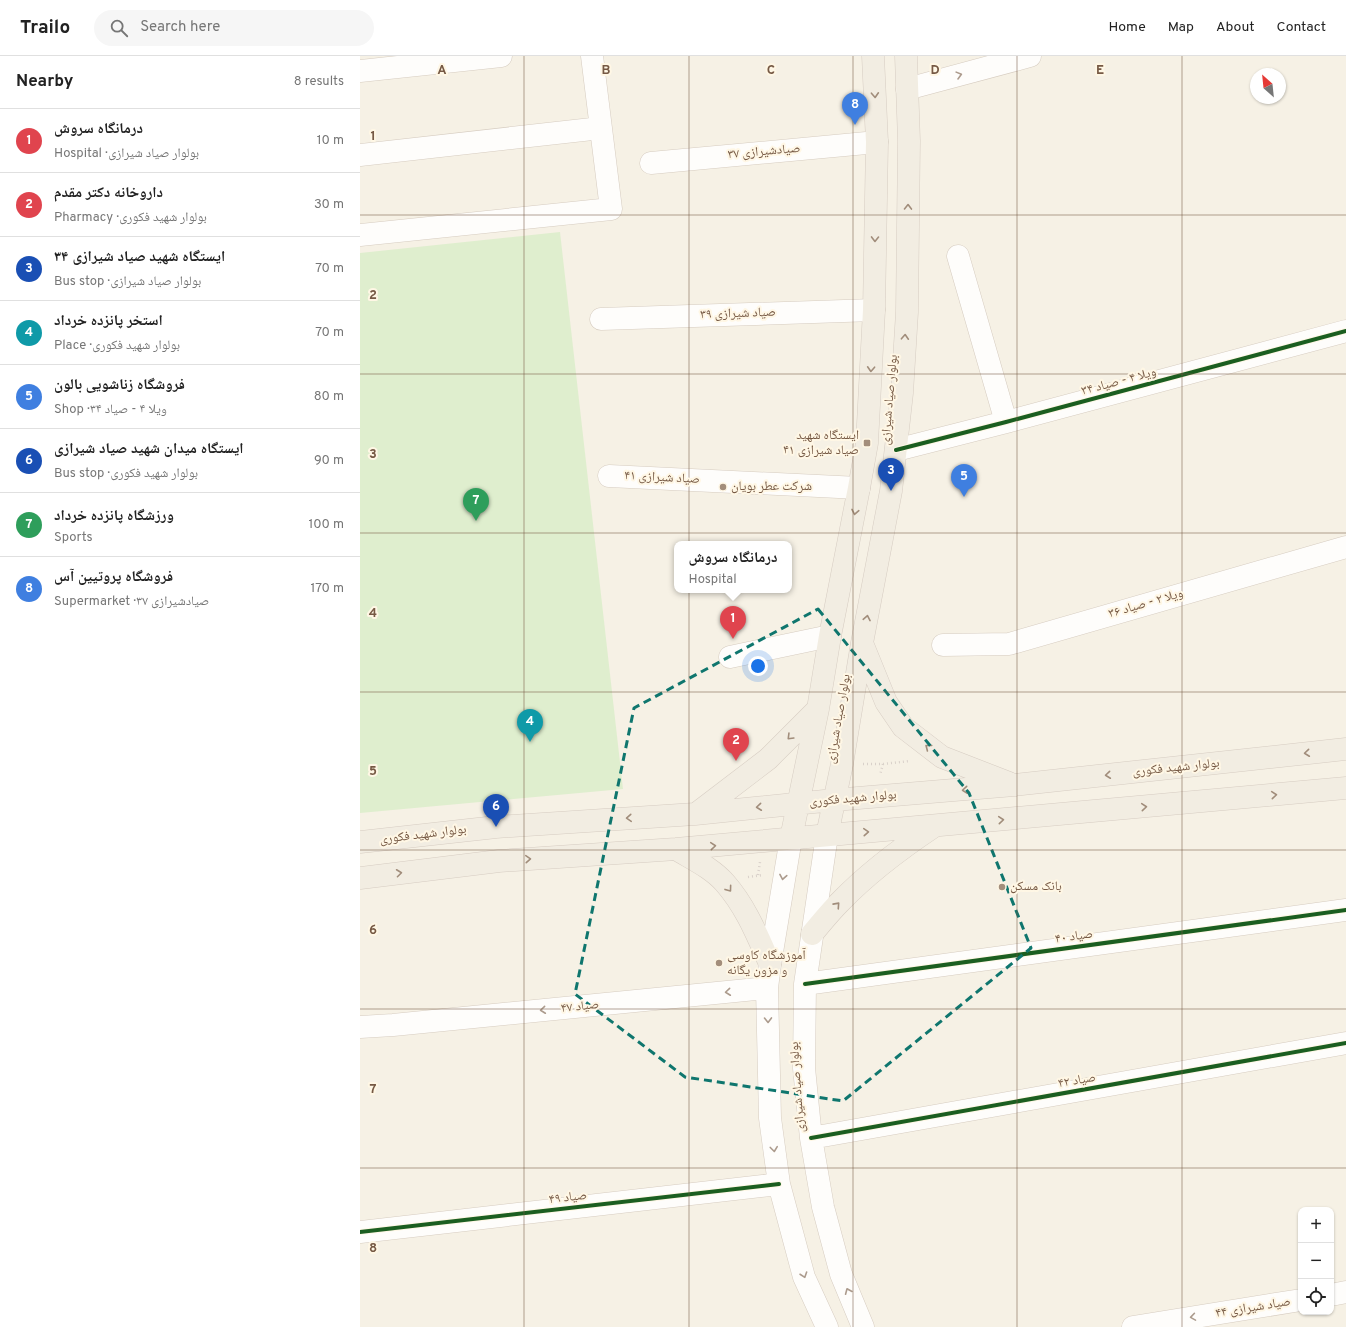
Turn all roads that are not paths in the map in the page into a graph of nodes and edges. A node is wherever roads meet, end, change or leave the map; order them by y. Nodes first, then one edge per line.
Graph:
1 (501, 56) edge
2 (592, 56) edge
3 (873, 56) edge
4 (906, 56) edge
5 (1030, 56) edge
6 (360, 71) edge
7 (907, 89) junction
8 (601, 128) junction
9 (877, 142) junction
10 (360, 155) edge
11 (651, 163) dead end
12 (360, 235) edge
13 (958, 256) dead end
14 (874, 310) junction
15 (601, 319) dead end
16 (1346, 331) edge
17 (1006, 422) junction
18 (896, 450) junction
19 (609, 476) dead end
20 (859, 488) junction
21 (1346, 547) edge
22 (830, 636) junction
23 (862, 643) junction
24 (943, 645) dead end
25 (730, 657) dead end
26 (818, 709) junction
27 (1346, 749) edge
28 (1014, 785) junction
29 (1346, 788) edge
30 (834, 800) junction
31 (798, 805) junction
32 (695, 814) junction
33 (934, 826) junction
34 (827, 836) junction
35 (791, 838) junction
36 (360, 842) edge
37 (676, 849) junction
38 (360, 878) edge
39 (1346, 910) edge
40 (812, 934) junction
41 (770, 964) junction
42 (805, 984) junction
43 (767, 988) junction
44 (360, 1027) edge
45 (1346, 1043) edge
46 (811, 1138) junction
47 (778, 1184) junction
48 (360, 1232) edge
49 (1346, 1292) edge
50 (1334, 1294) edge
51 (1298, 1300) edge
52 (826, 1327) edge
53 (864, 1327) edge
54 (1133, 1327) edge

1 - 6 street
2 - 8 street
3 -> 9 main road, بولوار صیاد شیرازی
4 - 7 main road, بولوار صیاد شیرازی
7 -> 5 street
18 -> 7 main road, بولوار صیاد شیرازی
8 - 10 street
8 - 12 street
9 - 11 street, صیادشیرازی ۳۷
9 -> 14 main road, بولوار صیاد شیرازی
13 - 17 street
14 - 15 street, صیاد شیرازی ۳۹
14 -> 20 main road, بولوار صیاد شیرازی
16 - 17 street, ویلا ۴ - صیاد ۳۴
17 - 18 street, ویلا ۴ - صیاد ۳۴
23 -> 18 main road, بولوار صیاد شیرازی
19 - 20 street, صیاد شیرازی ۴۱
20 -> 22 main road, بولوار صیاد شیرازی
21 - 24 street, ویلا ۲ - صیاد ۳۶
22 - 25 street
22 - 26 main road, بولوار صیاد شیرازی
28 -> 23 main road
23 - 30 main road, بولوار صیاد شیرازی
26 - 31 main road, بولوار صیاد شیرازی
26 -> 32 main road
27 -> 28 main road, بولوار شهید فکوری
28 -> 30 main road, بولوار شهید فکوری
33 -> 29 main road
30 - 31 main road, بولوار شهید فکوری
30 - 34 main road, بولوار صیاد شیرازی
31 -> 32 main road, بولوار شهید فکوری
31 - 35 main road, بولوار صیاد شیرازی
32 -> 36 main road, بولوار شهید فکوری
34 -> 33 main road
40 -> 33 main road
34 - 35 main road
34 - 40 street, بولوار صیاد شیرازی
37 -> 35 main road
35 -> 41 street, بولوار صیاد شیرازی
38 -> 37 main road
37 -> 41 main road
39 - 42 street, صیاد ۴۰
40 - 42 street, بولوار صیاد شیرازی
41 - 43 street, بولوار صیاد شیرازی
42 - 46 street, بولوار صیاد شیرازی
43 -> 44 street, صیاد ۴۷
43 -> 47 street, بولوار صیاد شیرازی
45 - 46 street, صیاد ۴۲
53 -> 46 street, بولوار صیاد شیرازی
47 - 48 street, صیاد ۴۹
47 -> 52 street, بولوار صیاد شیرازی
49 - 50 street
51 -> 54 street, صیاد شیرازی ۴۴

